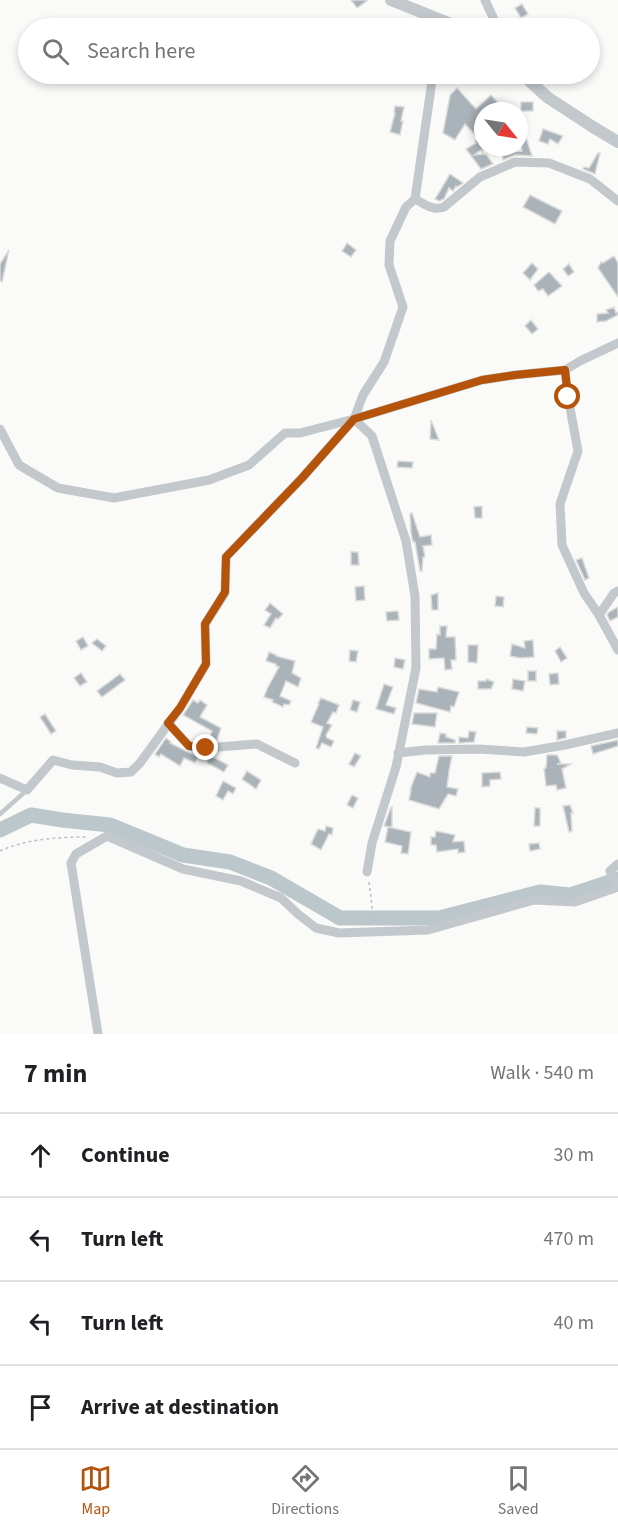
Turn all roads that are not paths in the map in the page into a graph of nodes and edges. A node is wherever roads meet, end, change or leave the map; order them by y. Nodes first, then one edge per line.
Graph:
1 (391, 0) edge
2 (485, 0) edge
3 (434, 18) edge
4 (493, 18) edge
5 (432, 84) edge
6 (533, 84) edge
7 (618, 141) edge
8 (415, 199) junction
9 (618, 201) edge
10 (618, 343) edge
11 (565, 370) junction
12 (354, 419) junction
13 (0, 429) edge
14 (618, 591) edge
15 (599, 615) junction
16 (618, 650) edge
17 (168, 723) junction
18 (618, 733) edge
19 (398, 753) junction
20 (295, 763) dead end
21 (0, 778) edge
22 (27, 790) junction
23 (0, 813) edge
24 (614, 868) edge
25 (367, 872) road end
26 (617, 885) edge
27 (98, 1034) edge

1 - 3 street
2 - 4 street
5 - 8 street
6 - 7 street
8 - 9 street
8 - 12 street
10 - 11 street
11 - 12 street
11 - 15 street
12 - 13 street
12 - 17 street
12 - 19 street
14 - 15 street
15 - 16 street
17 - 20 street
17 - 22 street
18 - 19 street
19 - 25 street
21 - 22 street
22 - 23 lane
24 - 26 street
26 - 27 street

